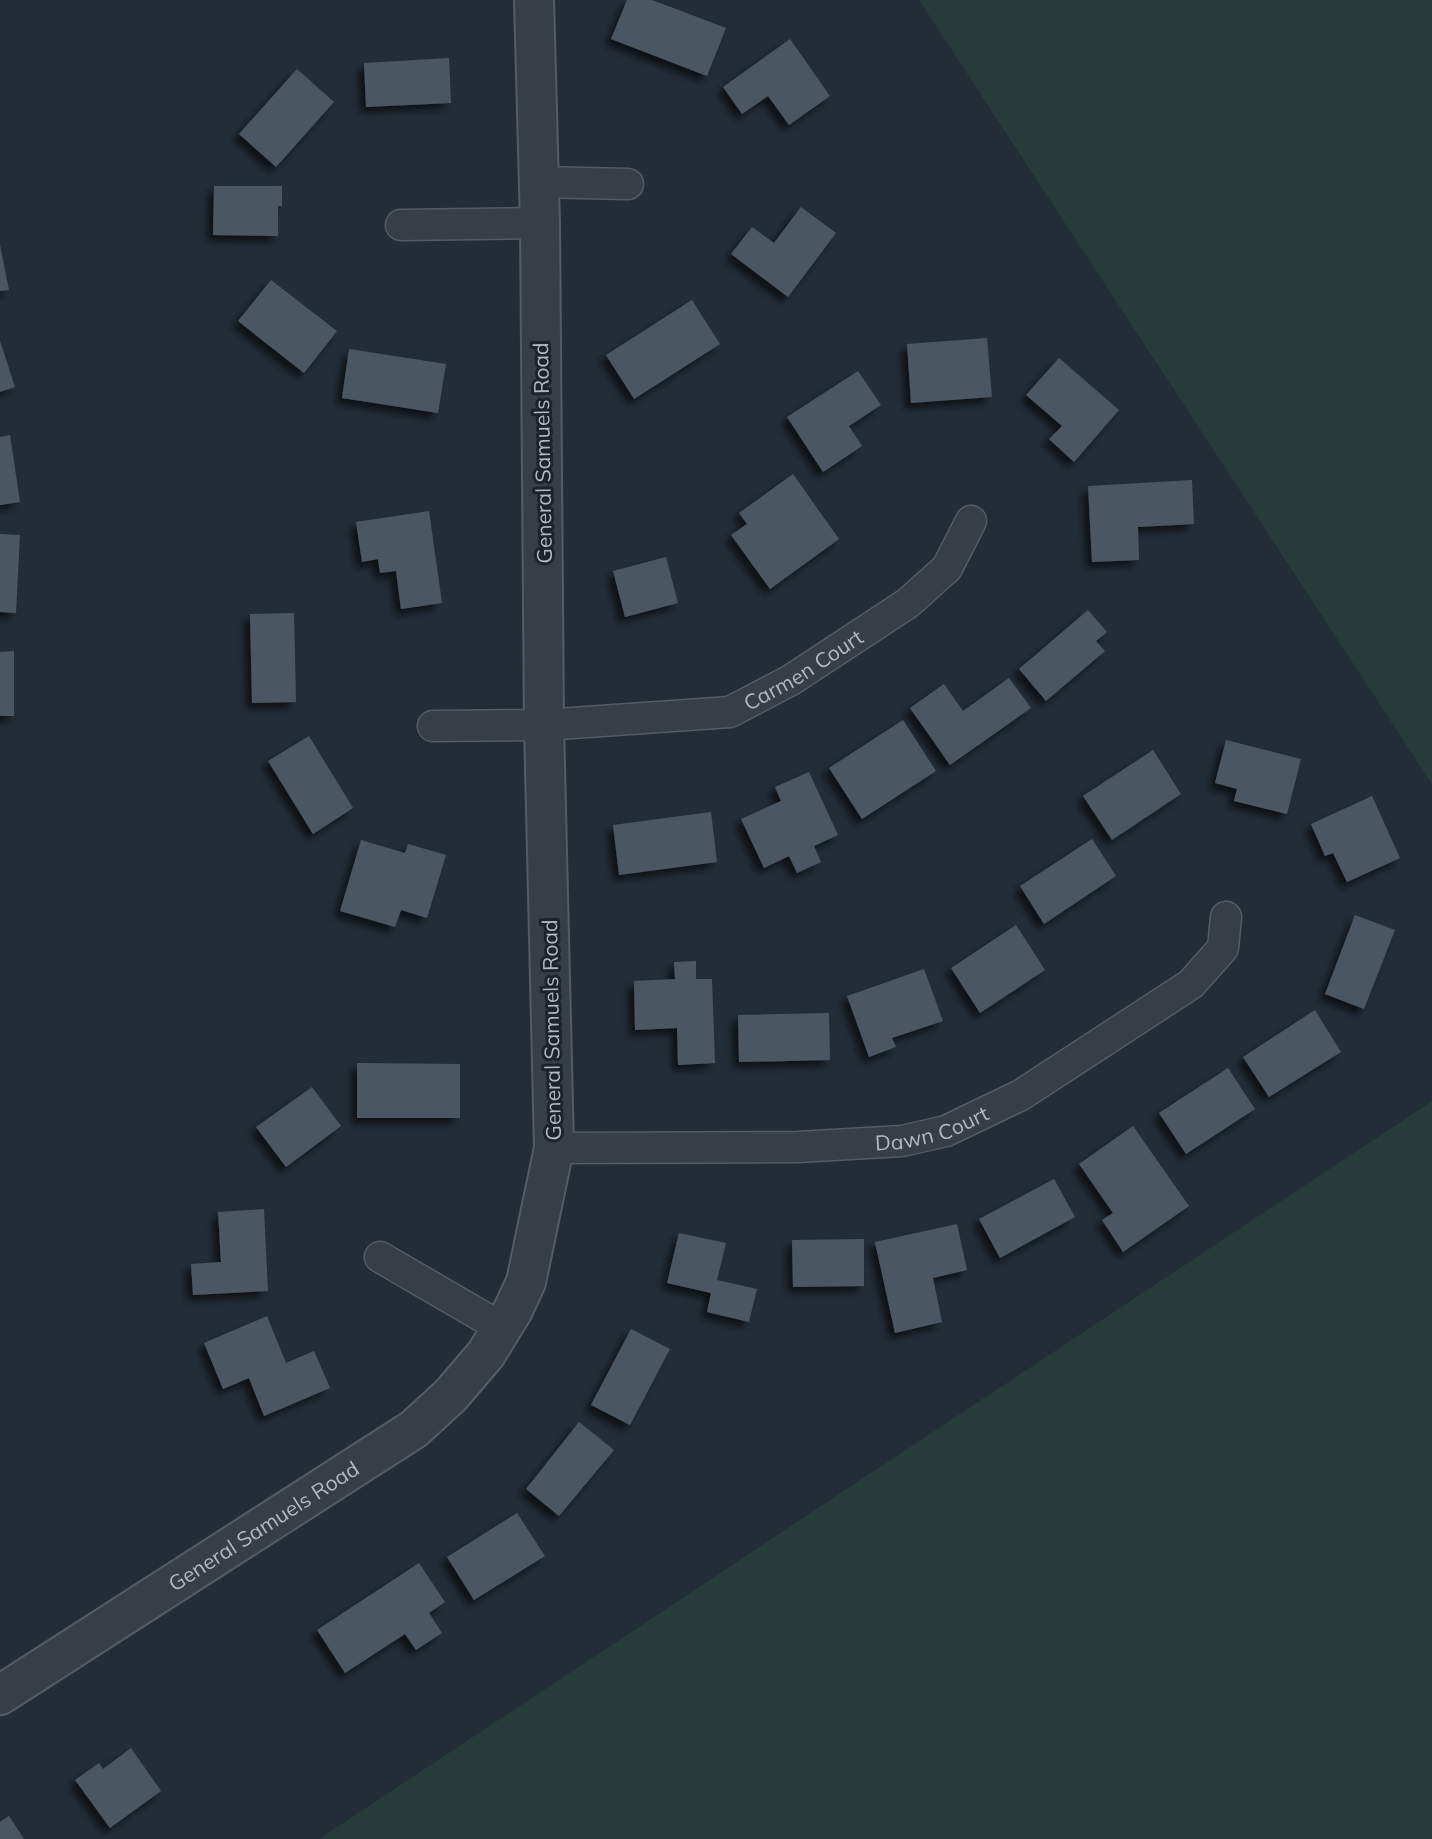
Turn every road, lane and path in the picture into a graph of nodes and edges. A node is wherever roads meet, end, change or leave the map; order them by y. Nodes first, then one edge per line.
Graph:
1 (534, 0) edge
2 (539, 182) junction
3 (628, 184) dead end
4 (540, 223) junction
5 (401, 225) dead end
6 (971, 521) dead end
7 (544, 725) junction
8 (433, 726) dead end
9 (1226, 917) dead end
10 (554, 1148) junction
11 (380, 1257) dead end
12 (502, 1328) junction
13 (0, 1695) edge

1 - 2 street, General Samuels Road
2 - 3 street
2 - 4 street, General Samuels Road
4 - 5 street
4 - 7 street, General Samuels Road
6 - 7 street, Carmen Court
7 - 8 street
7 - 10 street, General Samuels Road
9 - 10 street, Dawn Court
10 - 12 street, General Samuels Road
11 - 12 street
12 - 13 street, General Samuels Road

